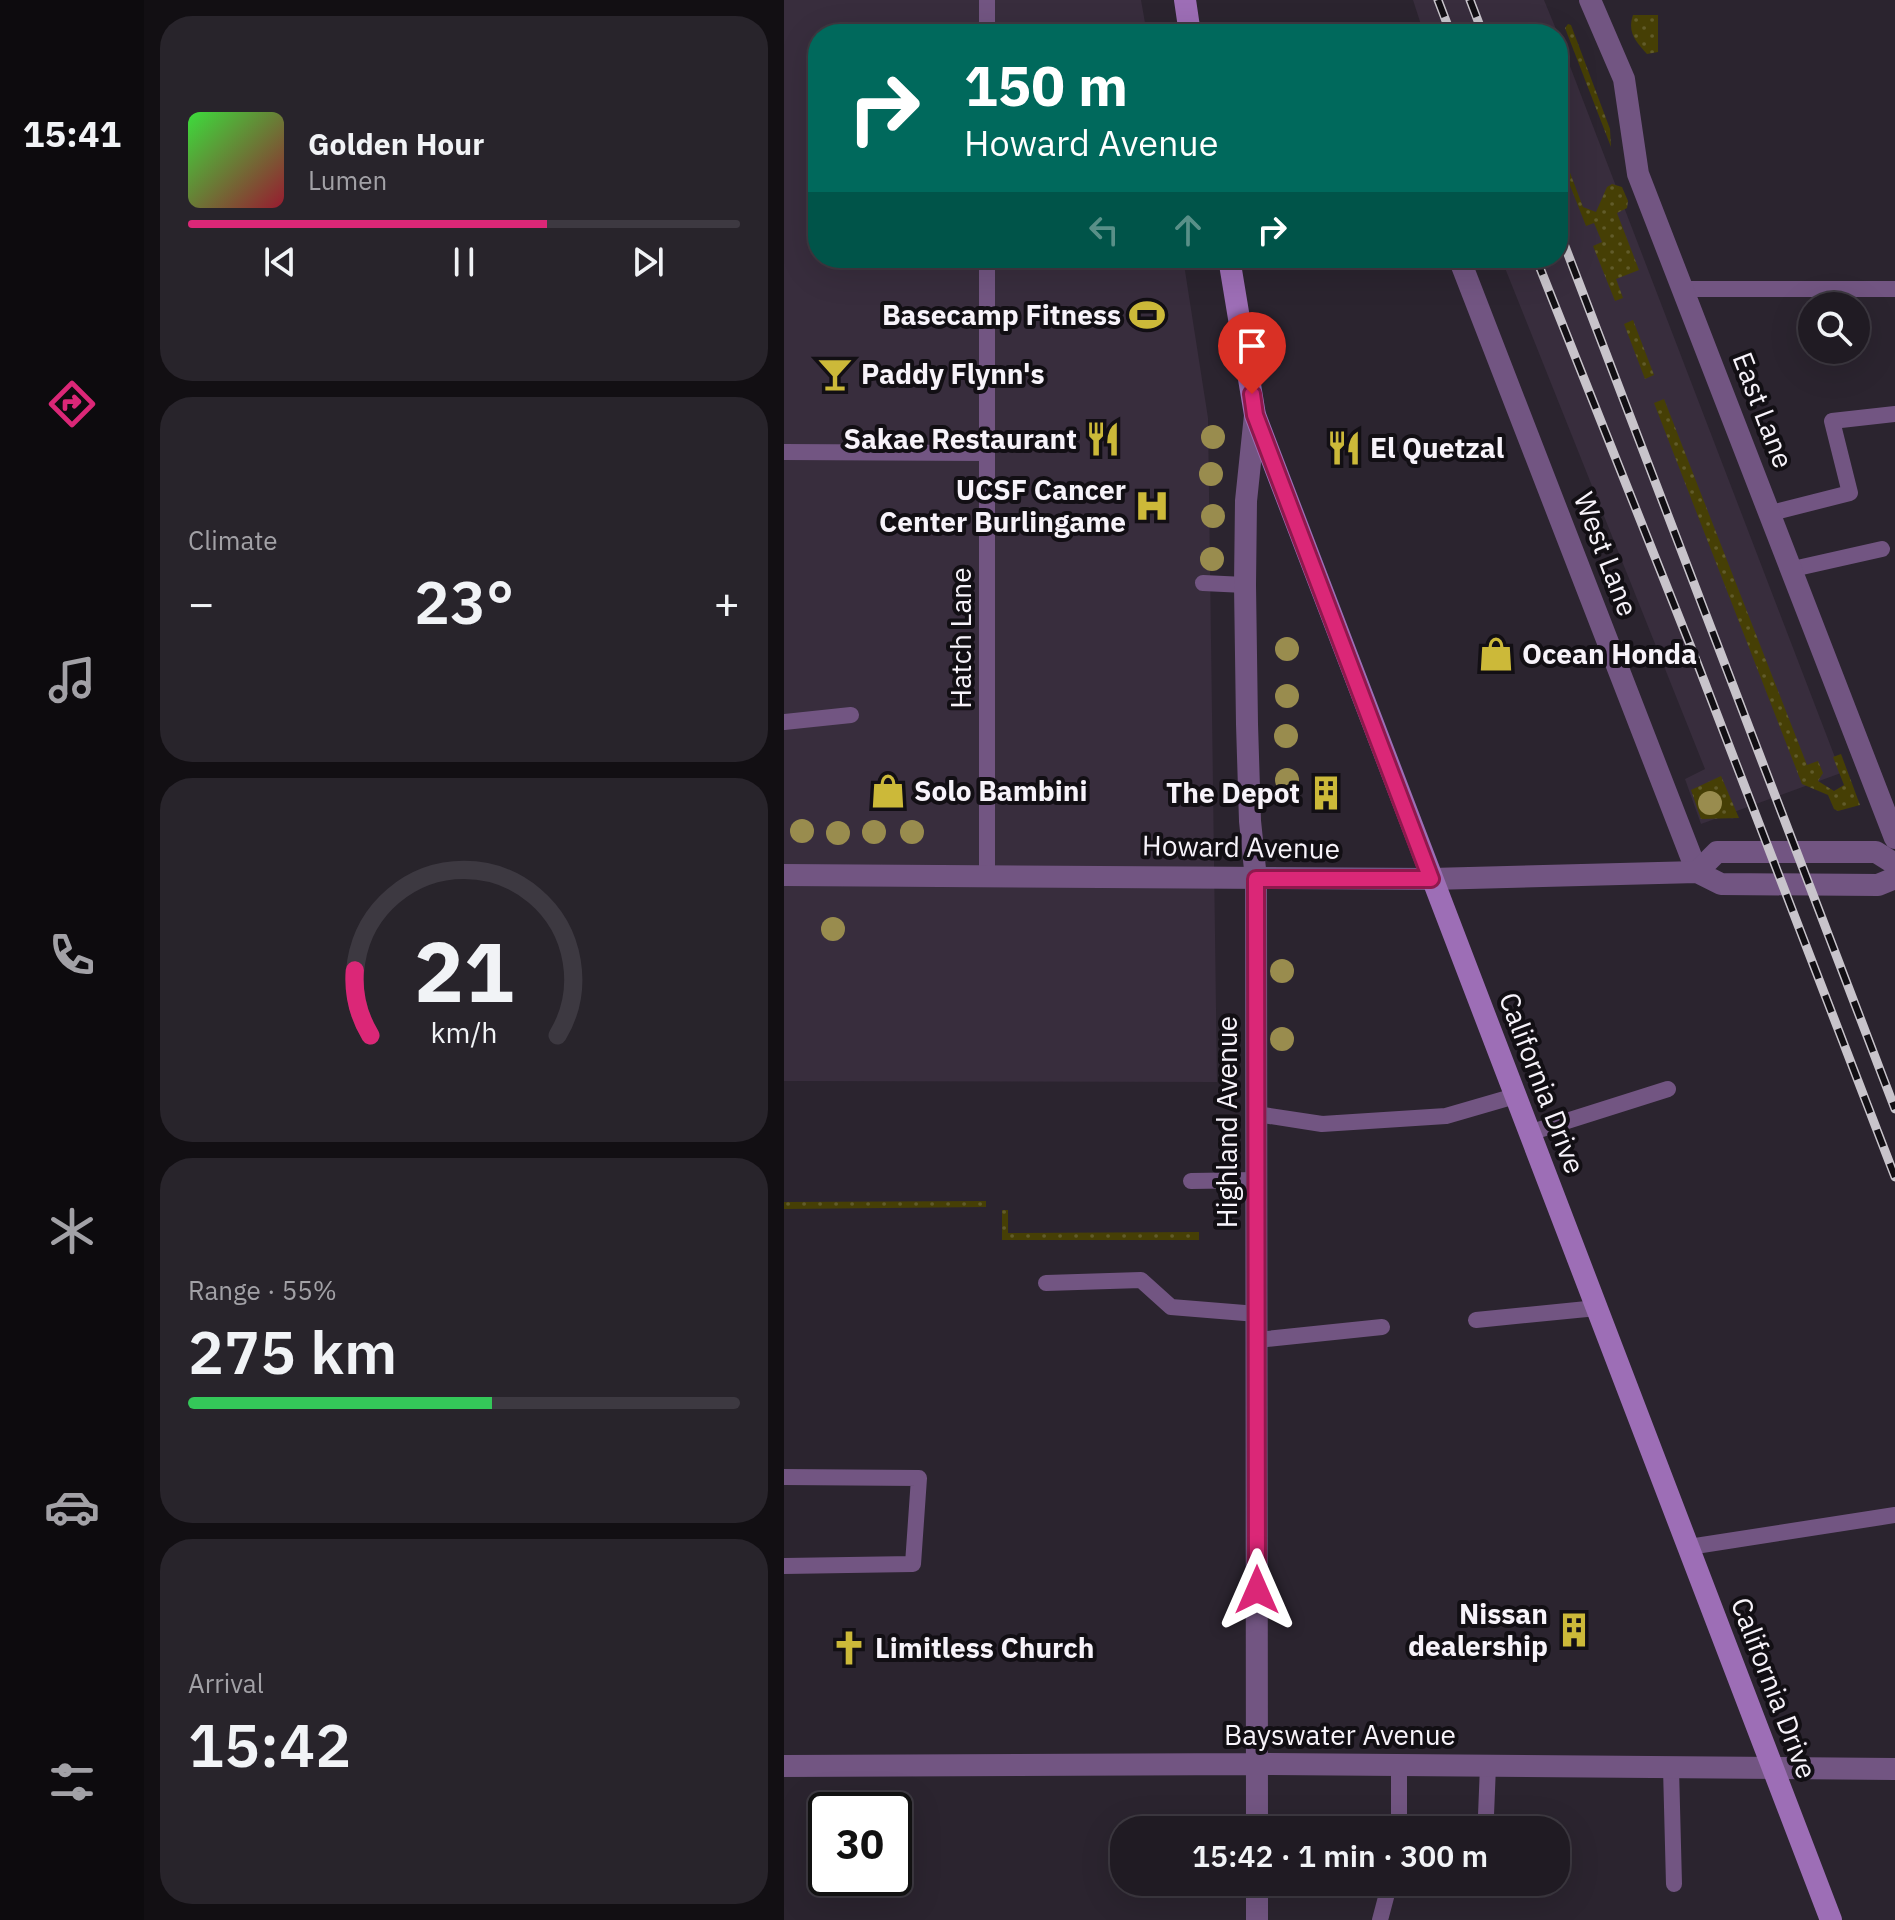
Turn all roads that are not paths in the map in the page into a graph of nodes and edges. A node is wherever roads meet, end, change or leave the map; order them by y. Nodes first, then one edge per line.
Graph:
1 (987, 0) edge
2 (1185, 0) edge
3 (1590, 0) edge
4 (987, 24) edge
5 (1189, 24) edge
6 (987, 268) edge
7 (1231, 268) edge
8 (1463, 268) edge
9 (1684, 289) junction
10 (1895, 289) edge
11 (1895, 414) edge
12 (1255, 415) junction
13 (784, 452) edge
14 (987, 453) junction
15 (1771, 513) junction
16 (1882, 549) dead end
17 (1793, 569) junction
18 (1203, 583) dead end
19 (1245, 585) junction
20 (851, 715) dead end
21 (784, 722) edge
22 (1895, 838) edge
23 (1895, 864) edge
24 (1697, 872) junction
25 (987, 874) junction
26 (784, 875) edge
27 (1895, 878) edge
28 (1256, 879) junction
29 (1431, 879) junction
30 (1668, 1089) dead end
31 (1515, 1096) junction
32 (1257, 1114) junction
33 (1529, 1133) junction
34 (1256, 1180) junction
35 (1191, 1181) dead end
36 (1046, 1283) dead end
37 (1597, 1308) junction
38 (1257, 1314) junction
39 (1476, 1320) dead end
40 (1382, 1327) dead end
41 (1257, 1340) junction
42 (784, 1477) edge
43 (1895, 1515) edge
44 (1689, 1547) junction
45 (784, 1566) edge
46 (1257, 1764) junction
47 (1399, 1765) junction
48 (784, 1766) edge
49 (1488, 1766) junction
50 (1671, 1768) junction
51 (1895, 1769) edge
52 (1774, 1770) junction
53 (1486, 1815) dead end
54 (1257, 1816) edge
55 (1399, 1816) edge
56 (1674, 1884) dead end
57 (1257, 1896) edge
58 (1386, 1896) edge
59 (1257, 1920) edge
60 (1380, 1920) edge
61 (1831, 1920) edge

1 - 4 lane
2 - 5 main road
3 - 9 street, East Lane
6 - 14 lane, Hatch Lane
7 - 12 main road, California Drive
8 - 24 street, West Lane
9 - 10 lane
9 - 15 street, East Lane
11 - 15 lane
12 - 19 street, Highland Avenue
12 - 29 main road, California Drive
13 - 14 lane
14 - 25 lane, Hatch Lane
15 - 17 street, East Lane
16 - 17 lane
17 - 22 street, East Lane
18 - 19 lane
19 - 28 street, Highland Avenue
20 - 21 lane
23 - 24 street
24 - 27 street, Howard Avenue
24 - 29 street, Howard Avenue
25 - 26 street, Howard Avenue
25 - 28 street, Howard Avenue
28 - 29 street, Howard Avenue
28 - 32 street, Highland Avenue
29 - 31 main road, California Drive
30 - 33 lane
31 - 32 lane
31 - 33 main road, California Drive
32 - 34 street, Highland Avenue
33 - 37 main road, California Drive
34 - 35 lane
34 - 38 street, Highland Avenue
36 - 38 lane
37 - 39 lane
37 - 44 main road, California Drive
38 - 41 street, Highland Avenue
40 - 41 lane
41 - 46 street, Highland Avenue
42 - 45 lane
43 - 44 lane
44 - 52 main road, California Drive
46 - 47 street, Bayswater Avenue
46 - 48 street, Bayswater Avenue
46 - 54 street, Highland Avenue
47 - 49 street, Bayswater Avenue
47 - 55 lane
49 - 50 street, Bayswater Avenue
49 - 53 lane
50 - 52 street, Bayswater Avenue
50 - 56 lane
51 - 52 street, Bayswater Avenue
52 - 61 main road, California Drive
57 - 59 street
58 - 60 lane

